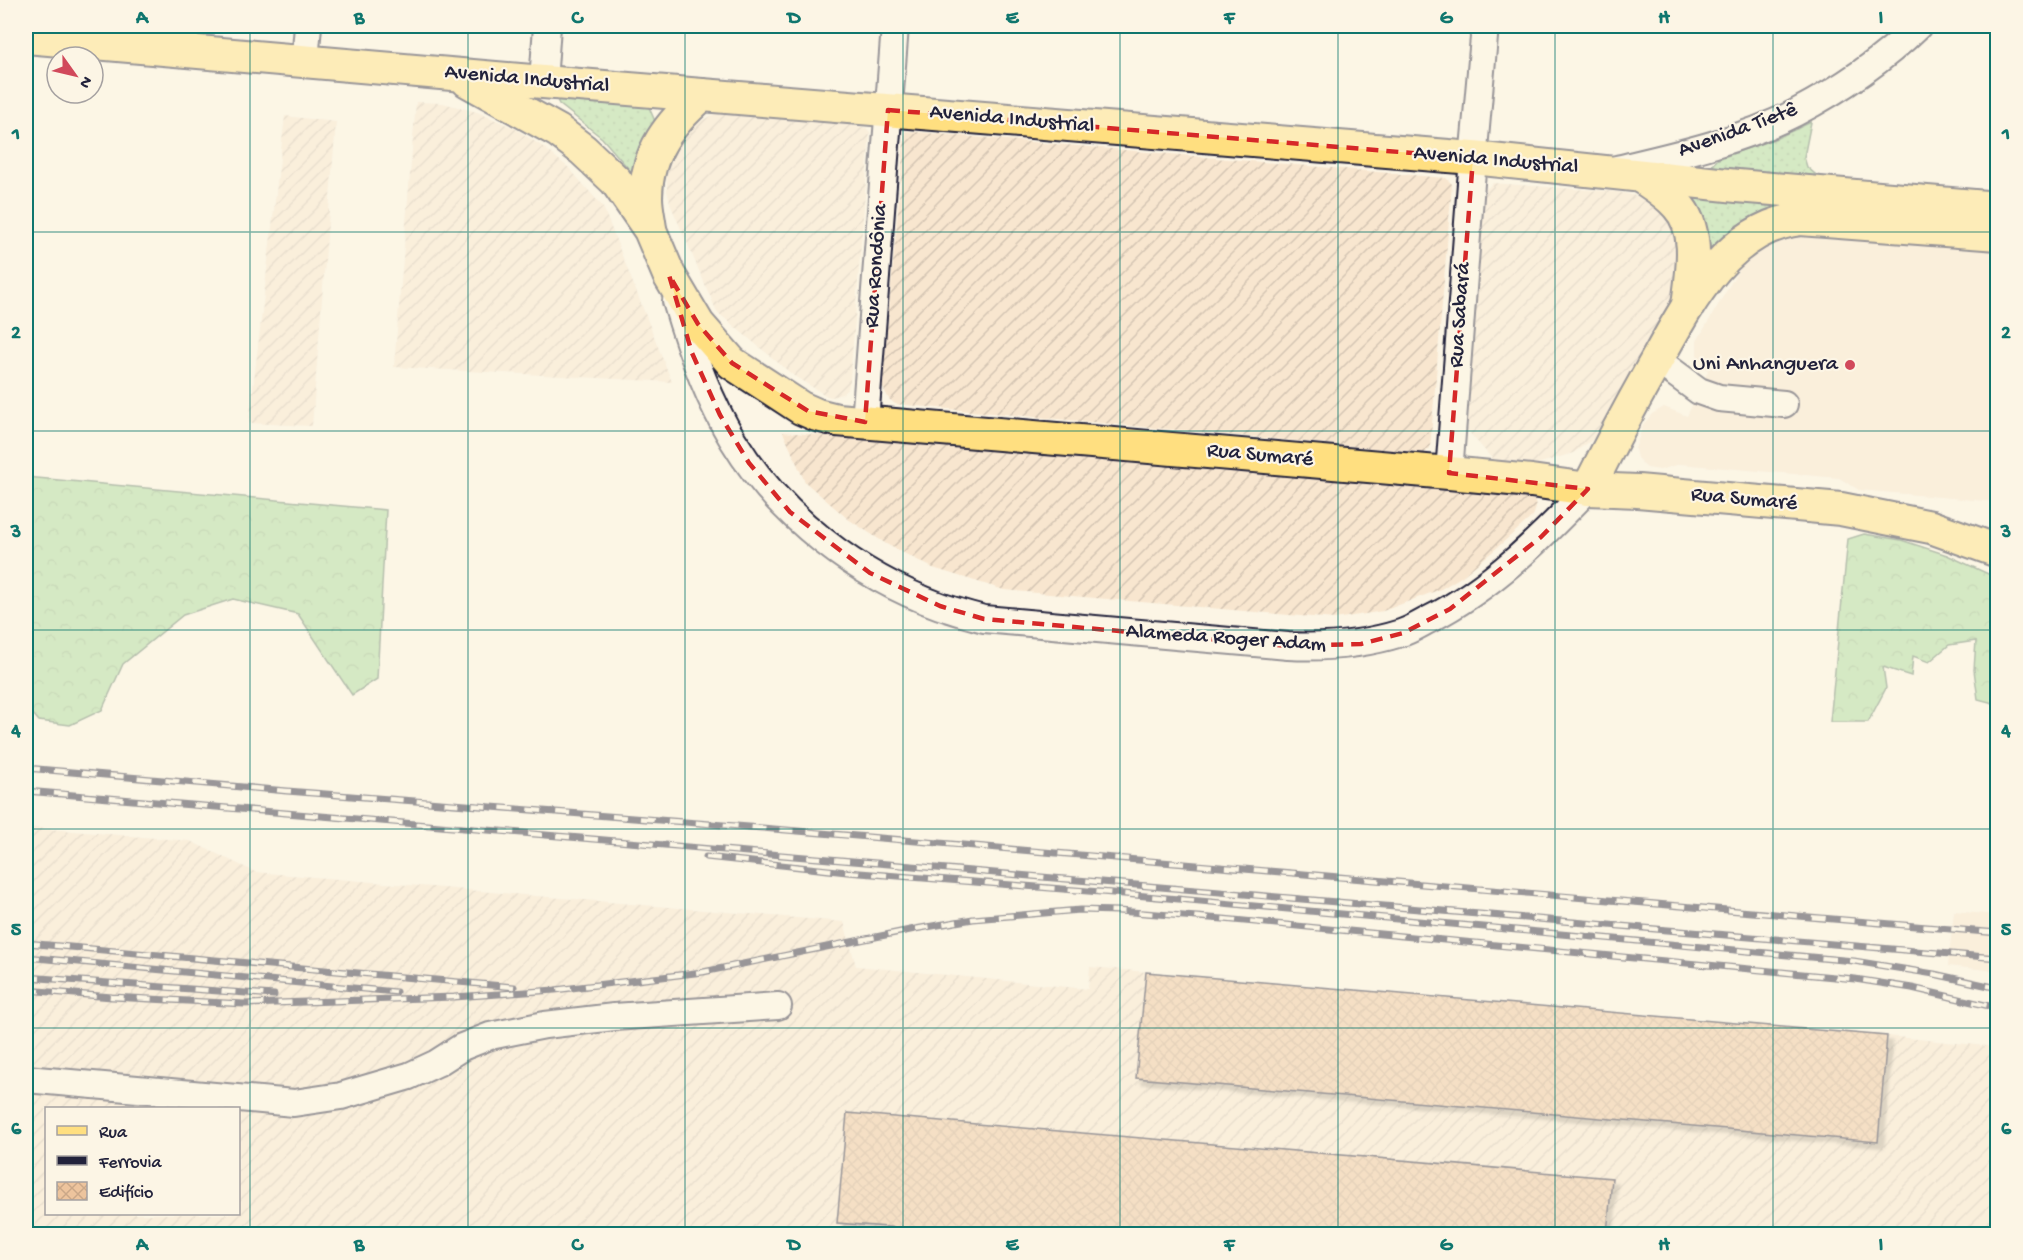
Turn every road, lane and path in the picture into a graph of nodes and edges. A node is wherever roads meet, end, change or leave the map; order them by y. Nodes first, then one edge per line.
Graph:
1 (308, 26) edge
2 (547, 26) edge
3 (895, 26) edge
4 (1485, 26) edge
5 (1918, 26) edge
6 (26, 37) edge
7 (305, 61) junction
8 (454, 74) junction
9 (543, 82) junction
10 (702, 95) junction
11 (888, 110) junction
12 (1473, 158) junction
13 (1606, 172) junction
14 (1640, 176) junction
15 (1998, 208) edge
16 (650, 230) junction
17 (1998, 234) edge
18 (669, 275) junction
19 (1688, 306) junction
20 (1657, 360) junction
21 (732, 363) junction
22 (1784, 404) dead end
23 (720, 415) junction
24 (865, 422) junction
25 (1609, 447) junction
26 (1449, 473) junction
27 (1531, 481) junction
28 (1588, 489) junction
29 (1638, 491) junction
30 (1998, 551) edge
31 (778, 1006) dead end
32 (26, 1079) edge

1 - 7 street
2 - 9 street
3 - 11 street, Rua Rondônia
4 - 12 street, Rua Sabará
5 - 13 street, Avenida Tietê
6 - 7 main road, Avenida Industrial
7 - 8 main road, Avenida Industrial
8 - 9 main road, Avenida Industrial
8 - 16 main road, Rua Sumaré
9 - 10 main road, Avenida Industrial
10 - 11 main road, Avenida Industrial
10 - 16 main road, Rua Sumaré
11 - 12 main road, Avenida Industrial
11 - 24 street, Rua Rondônia
12 - 13 main road, Avenida Industrial
12 - 26 street, Rua Sabará
13 - 14 main road, Avenida Industrial
14 - 15 main road, Avenida Industrial
14 - 19 main road, Alameda Roger Adam
16 - 18 main road, Rua Sumaré
17 - 19 main road, Alameda Roger Adam
18 - 21 main road, Rua Sumaré
18 - 23 street, Alameda Roger Adam
19 - 20 main road, Alameda Roger Adam
20 - 22 street
20 - 25 main road, Alameda Roger Adam
21 - 23 street, Alameda Roger Adam
21 - 24 main road, Rua Sumaré
23 - 28 street, Alameda Roger Adam
24 - 26 main road, Rua Sumaré
25 - 27 main road
25 - 28 main road, Alameda Roger Adam
25 - 29 main road
26 - 27 main road, Rua Sumaré
27 - 28 main road, Rua Sumaré
28 - 29 main road, Rua Sumaré
29 - 30 main road, Rua Sumaré
31 - 32 street

